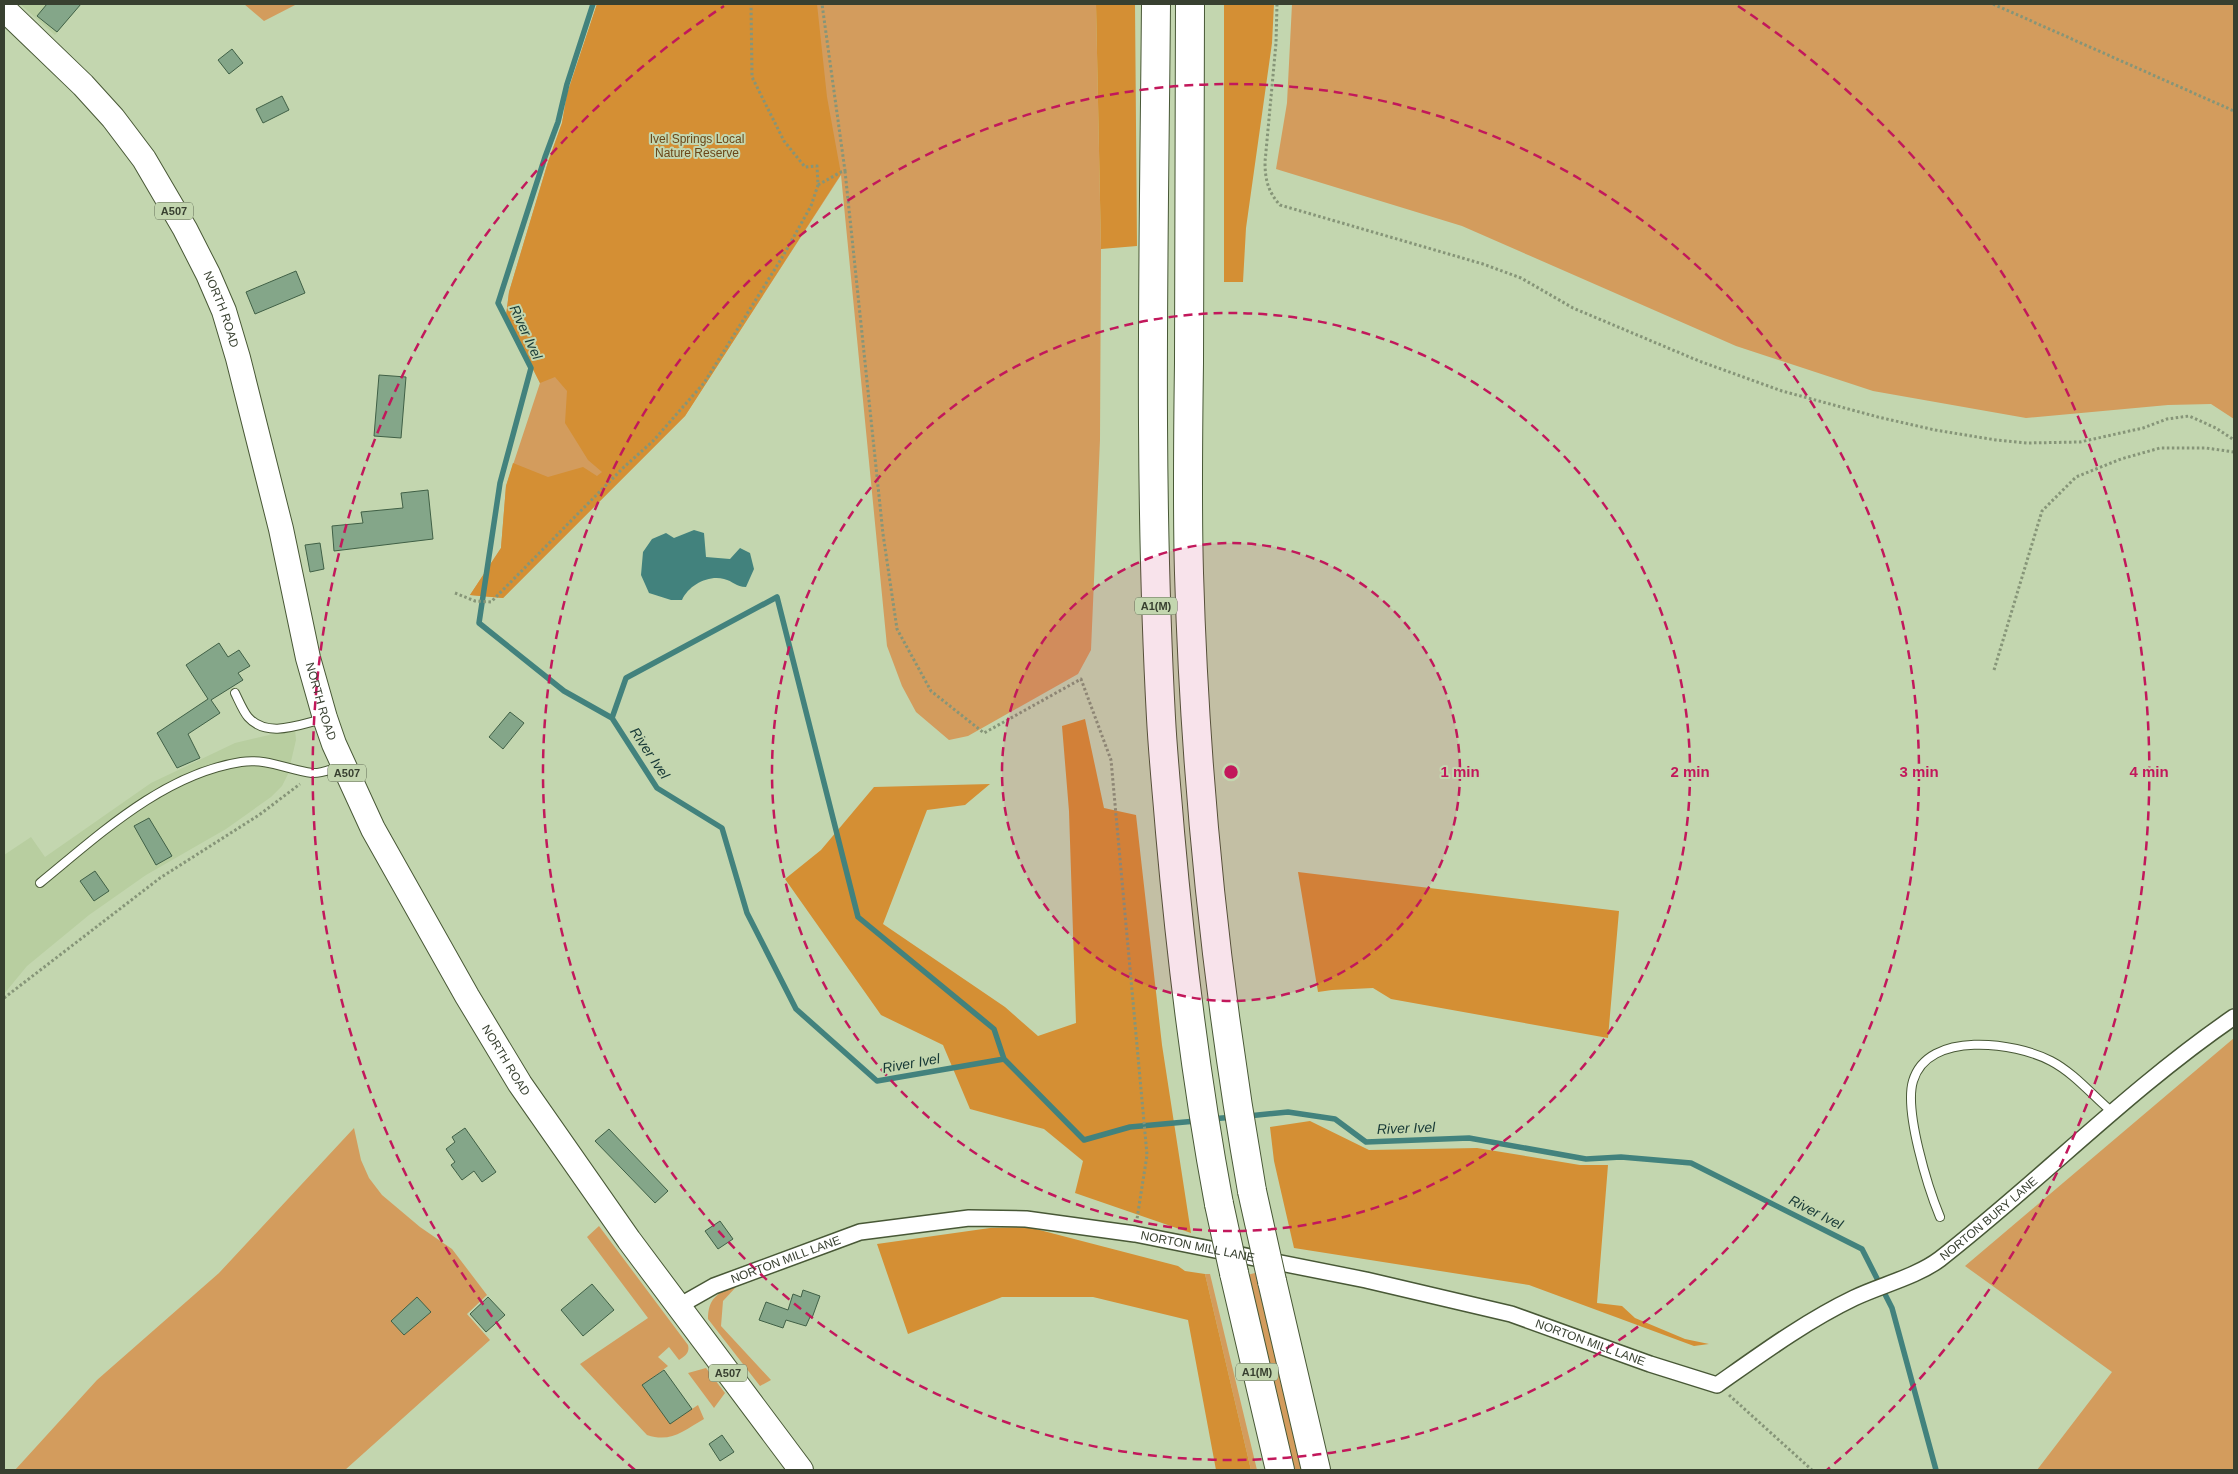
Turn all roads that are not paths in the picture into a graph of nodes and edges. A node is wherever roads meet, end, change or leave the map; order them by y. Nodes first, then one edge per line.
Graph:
1 (1156, 4) edge
2 (1190, 4) edge
3 (4, 9) edge
4 (235, 693) dead end
5 (325, 718) junction
6 (344, 765) junction
7 (40, 883) dead end
8 (2234, 1017) edge
9 (2112, 1112) junction
10 (1940, 1217) dead end
11 (677, 1307) junction
12 (1717, 1385) joint
13 (801, 1470) edge
14 (1280, 1470) edge
15 (1316, 1470) edge

1 - 14 highway, A1(M), bridge
2 - 15 highway, A1(M), bridge
3 - 5 main road, NORTH ROAD / A507
4 - 5 lane
5 - 6 main road, NORTH ROAD / A507
6 - 7 lane
6 - 11 main road, NORTH ROAD / A507
8 - 9 street, NORTON BURY LANE
9 - 10 lane
9 - 12 street, NORTON BURY LANE
11 - 12 street, NORTON MILL LANE
11 - 13 main road, NORTH ROAD / A507

